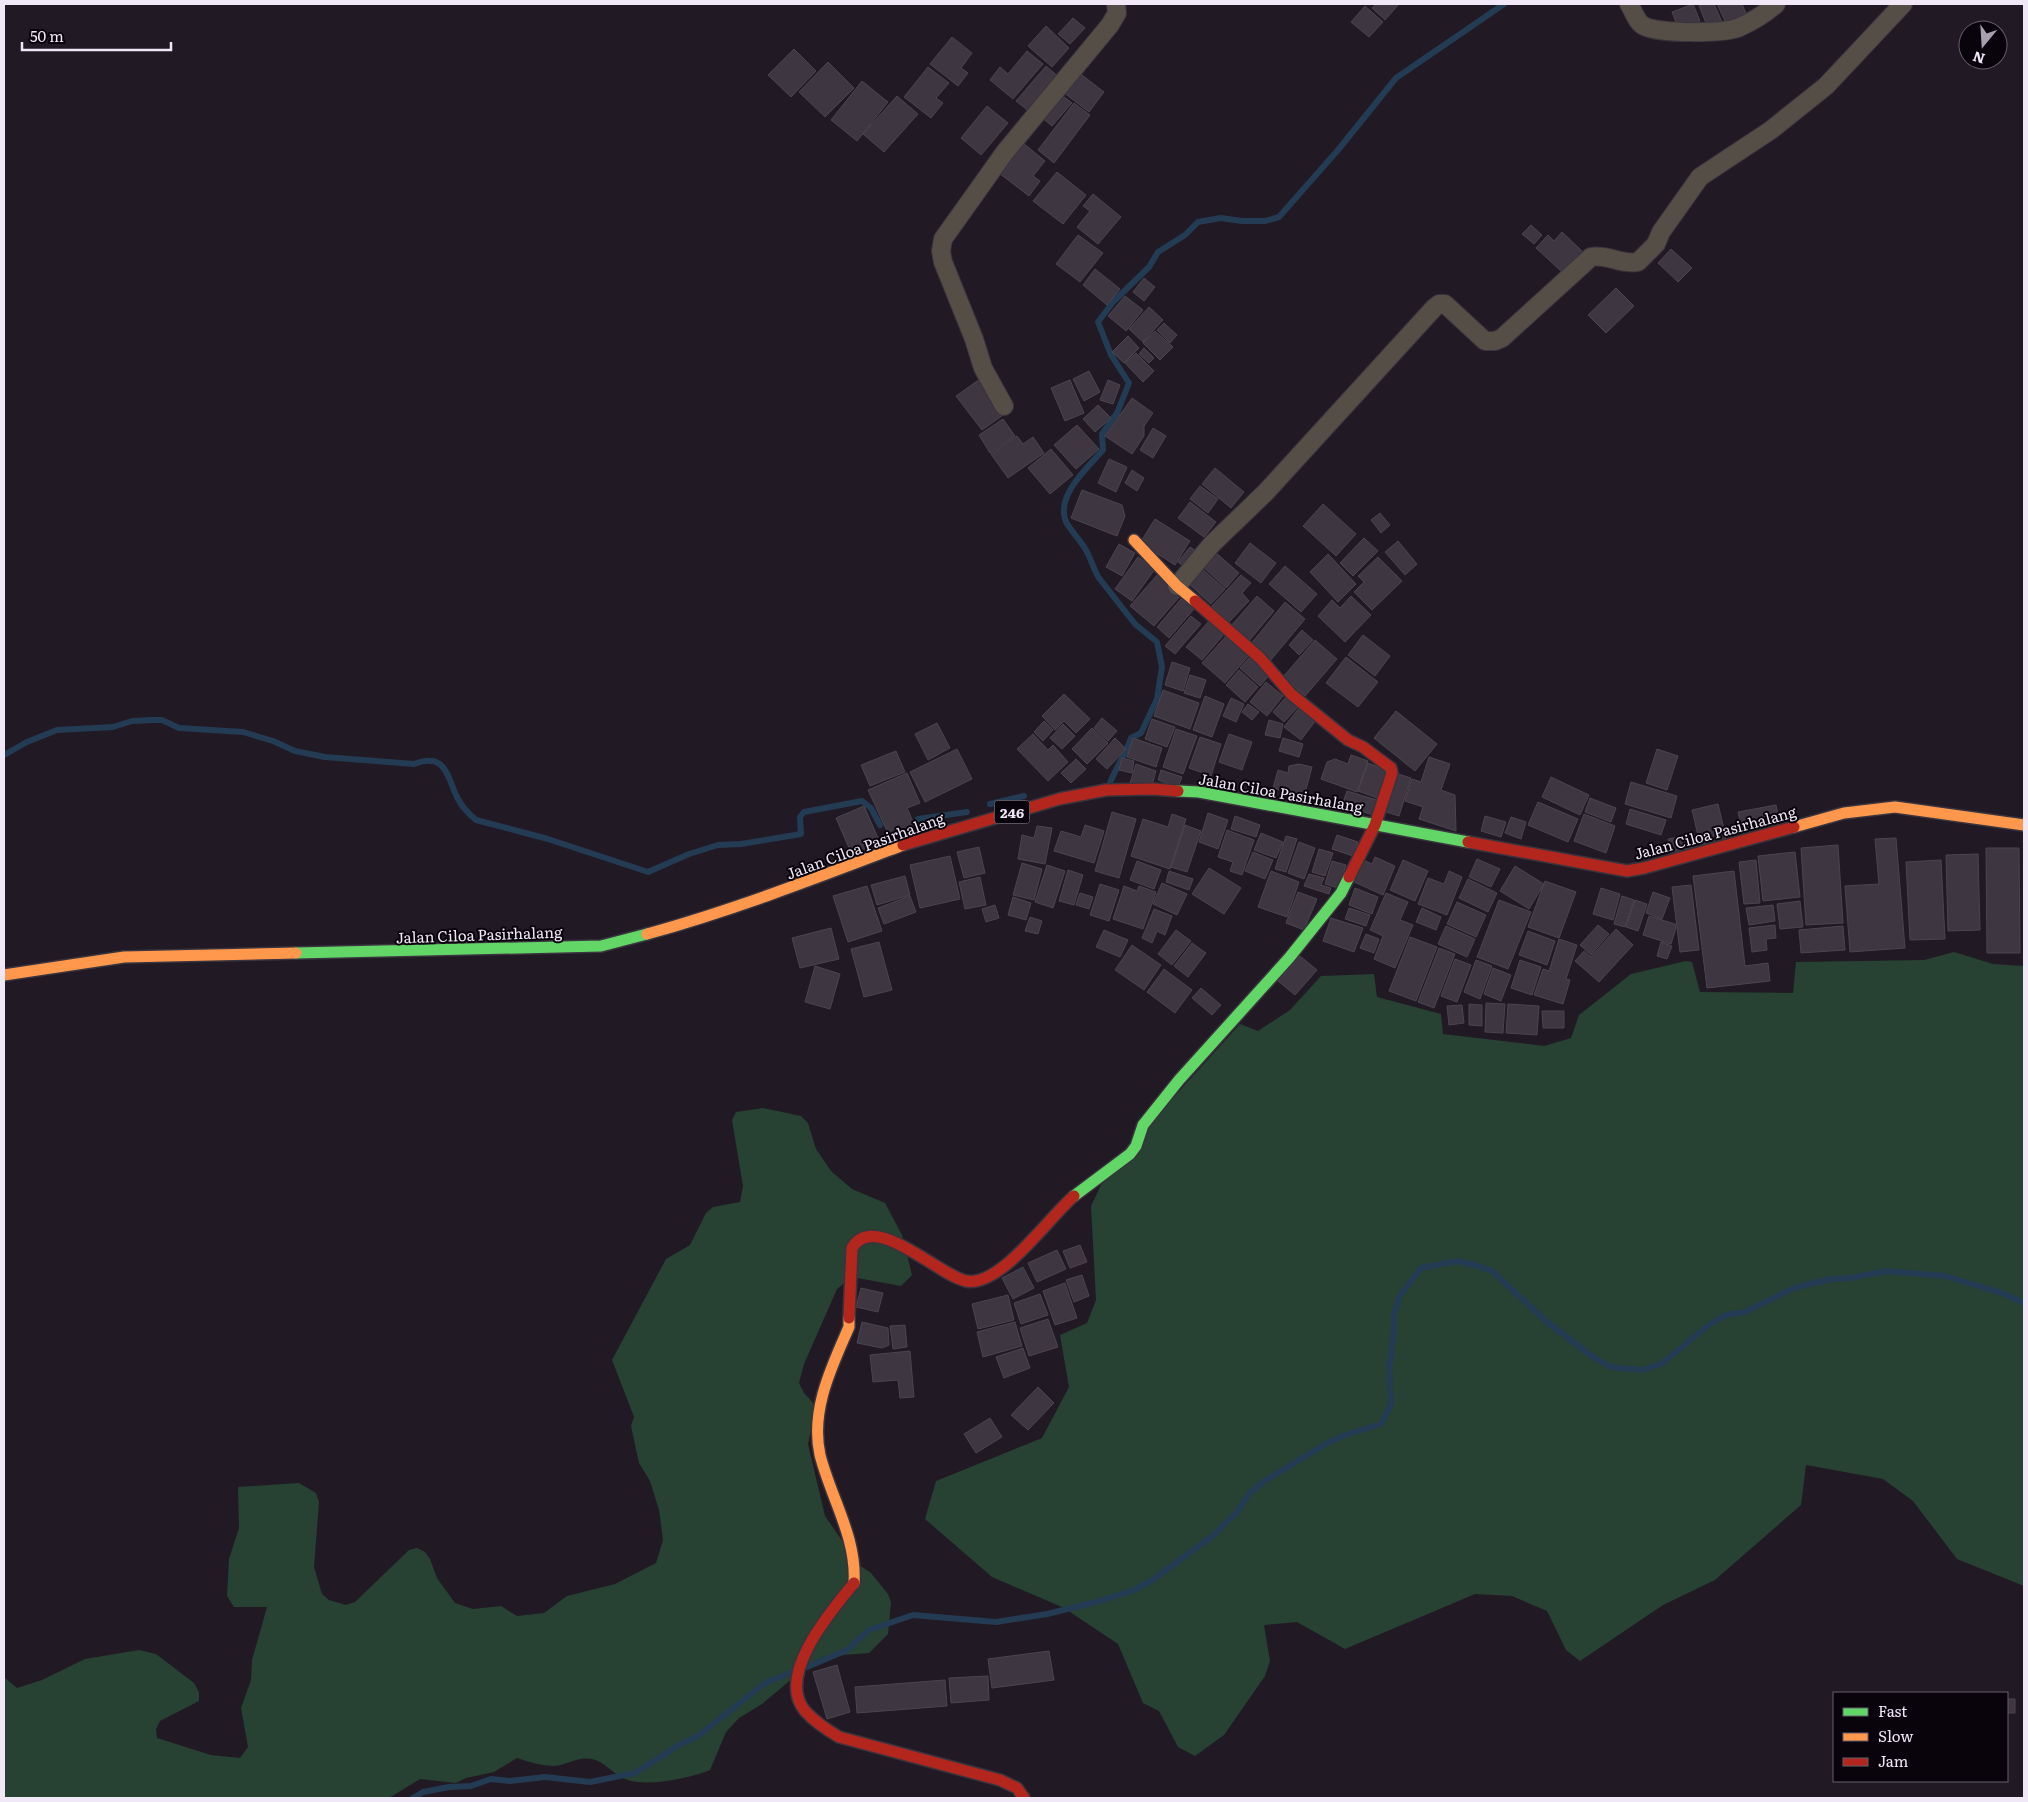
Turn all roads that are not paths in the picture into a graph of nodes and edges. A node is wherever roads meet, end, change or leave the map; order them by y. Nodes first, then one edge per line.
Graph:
1 (1116, 4) edge
2 (1629, 4) edge
3 (1776, 4) edge
4 (1903, 4) edge
5 (1004, 406) dead end
6 (1134, 540) dead end
7 (1177, 586) junction
8 (2024, 825) edge
9 (1375, 826) junction
10 (4, 975) edge
11 (1024, 1798) edge

1 - 5 street
2 - 3 street
4 - 7 street
6 - 7 main road
7 - 9 main road
8 - 9 main road, Jalan Ciloa Pasirhalang / 246
9 - 10 main road, Jalan Ciloa Pasirhalang / 246
9 - 11 main road

